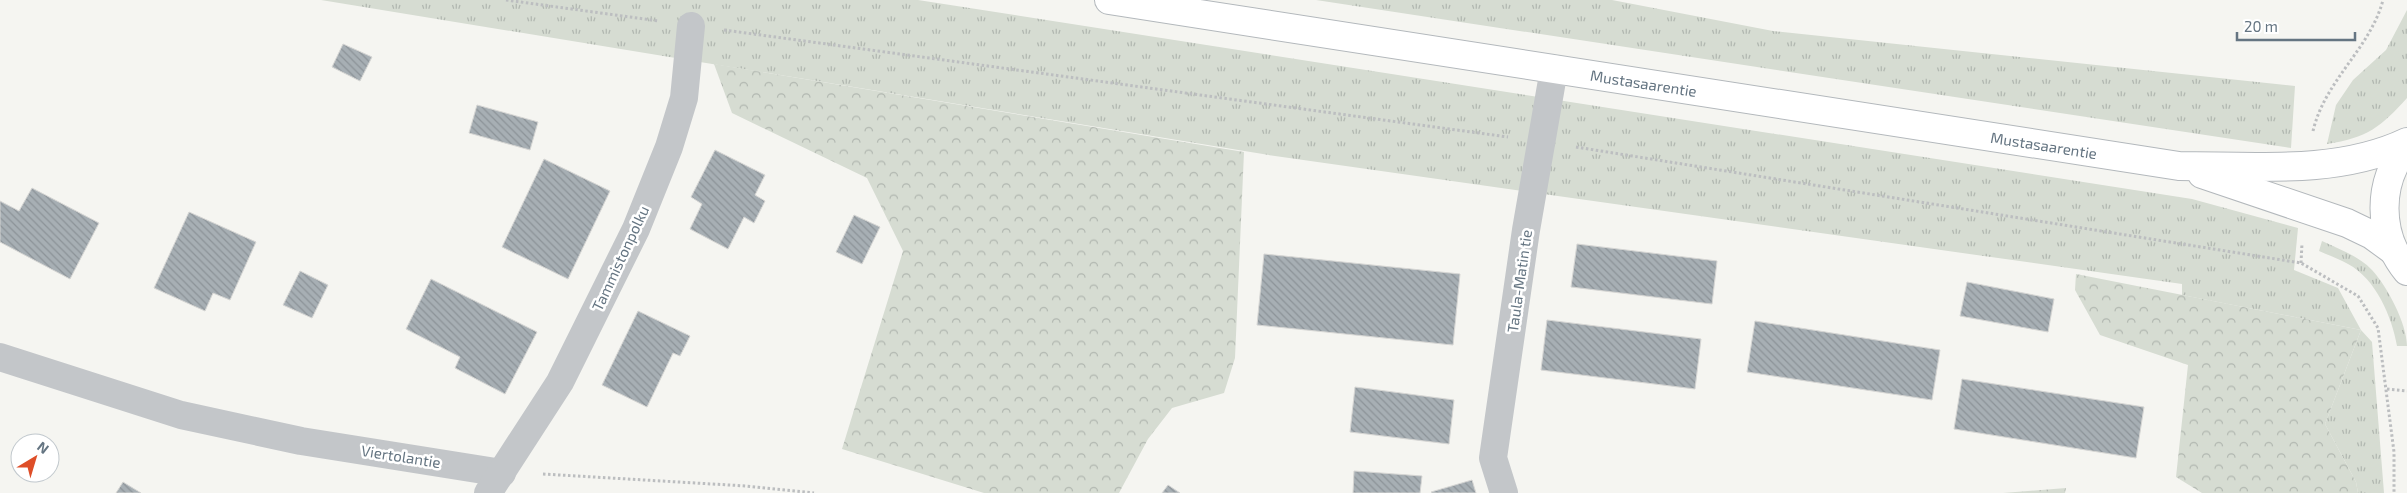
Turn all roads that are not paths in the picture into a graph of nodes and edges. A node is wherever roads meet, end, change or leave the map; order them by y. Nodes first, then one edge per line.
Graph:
1 (1109, 0) edge
2 (691, 26) road end
3 (1554, 69) junction
4 (2407, 142) edge
5 (2407, 146) edge
6 (2179, 166) junction
7 (2400, 261) edge
8 (0, 357) edge
9 (495, 483) edge
10 (1504, 493) edge

1 - 3 main road, Mustasaarentie
2 - 9 street, Tammistonpolku
3 - 6 main road, Mustasaarentie
3 - 10 street, Taula-Matin tie
4 - 6 main road, Mustasaarentie
5 - 7 main road
6 - 7 main road, Mustasaarentie
8 - 9 street, Viertolantie

